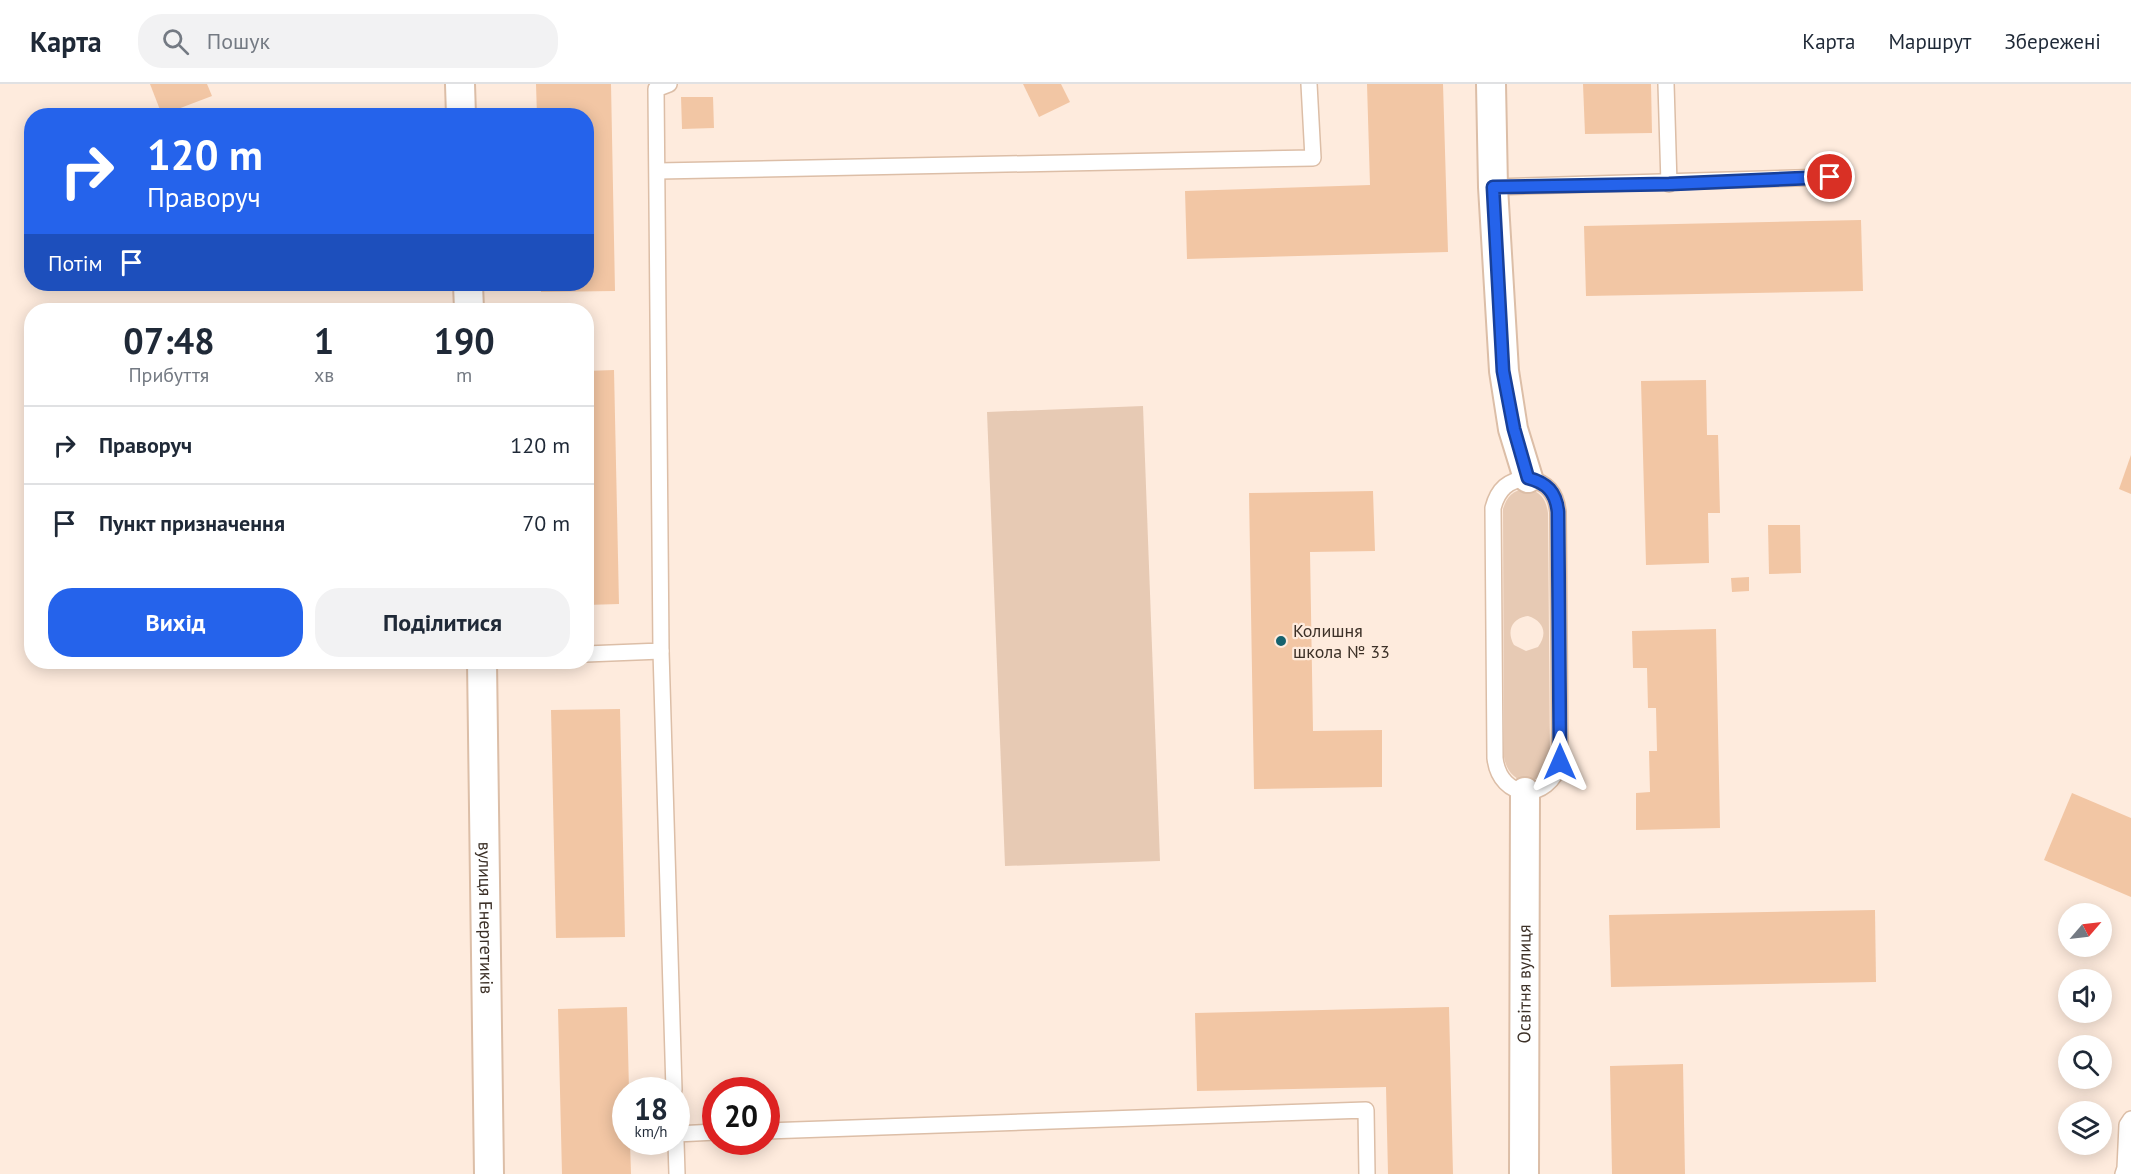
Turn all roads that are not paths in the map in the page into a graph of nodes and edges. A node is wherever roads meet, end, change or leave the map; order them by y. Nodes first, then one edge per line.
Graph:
1 (460, 84) edge
2 (669, 84) edge
3 (1309, 84) edge
4 (1491, 84) edge
5 (1666, 84) edge
6 (461, 108) edge
7 (658, 171) junction
8 (1830, 177) dead end
9 (1669, 184) junction
10 (1493, 187) junction
11 (1528, 478) junction
12 (661, 651) junction
13 (594, 654) edge
14 (482, 669) edge
15 (1525, 792) junction
16 (674, 1077) edge
17 (2131, 1119) edge
18 (780, 1131) edge
19 (676, 1155) edge
20 (489, 1174) edge
21 (677, 1174) edge
22 (1367, 1174) edge
23 (1524, 1174) edge
24 (2122, 1174) edge

1 - 6 street
2 - 7 lane
3 - 7 lane
4 - 10 street
5 - 9 lane
7 - 12 lane
8 - 9 lane
9 - 10 lane
10 - 11 street
11 - 15 lane
11 - 15 lane
12 - 13 lane
12 - 16 lane
14 - 20 street, вулиця Енергетиків
15 - 23 street, Освітня вулиця
17 - 24 lane
18 - 22 lane
19 - 21 lane

